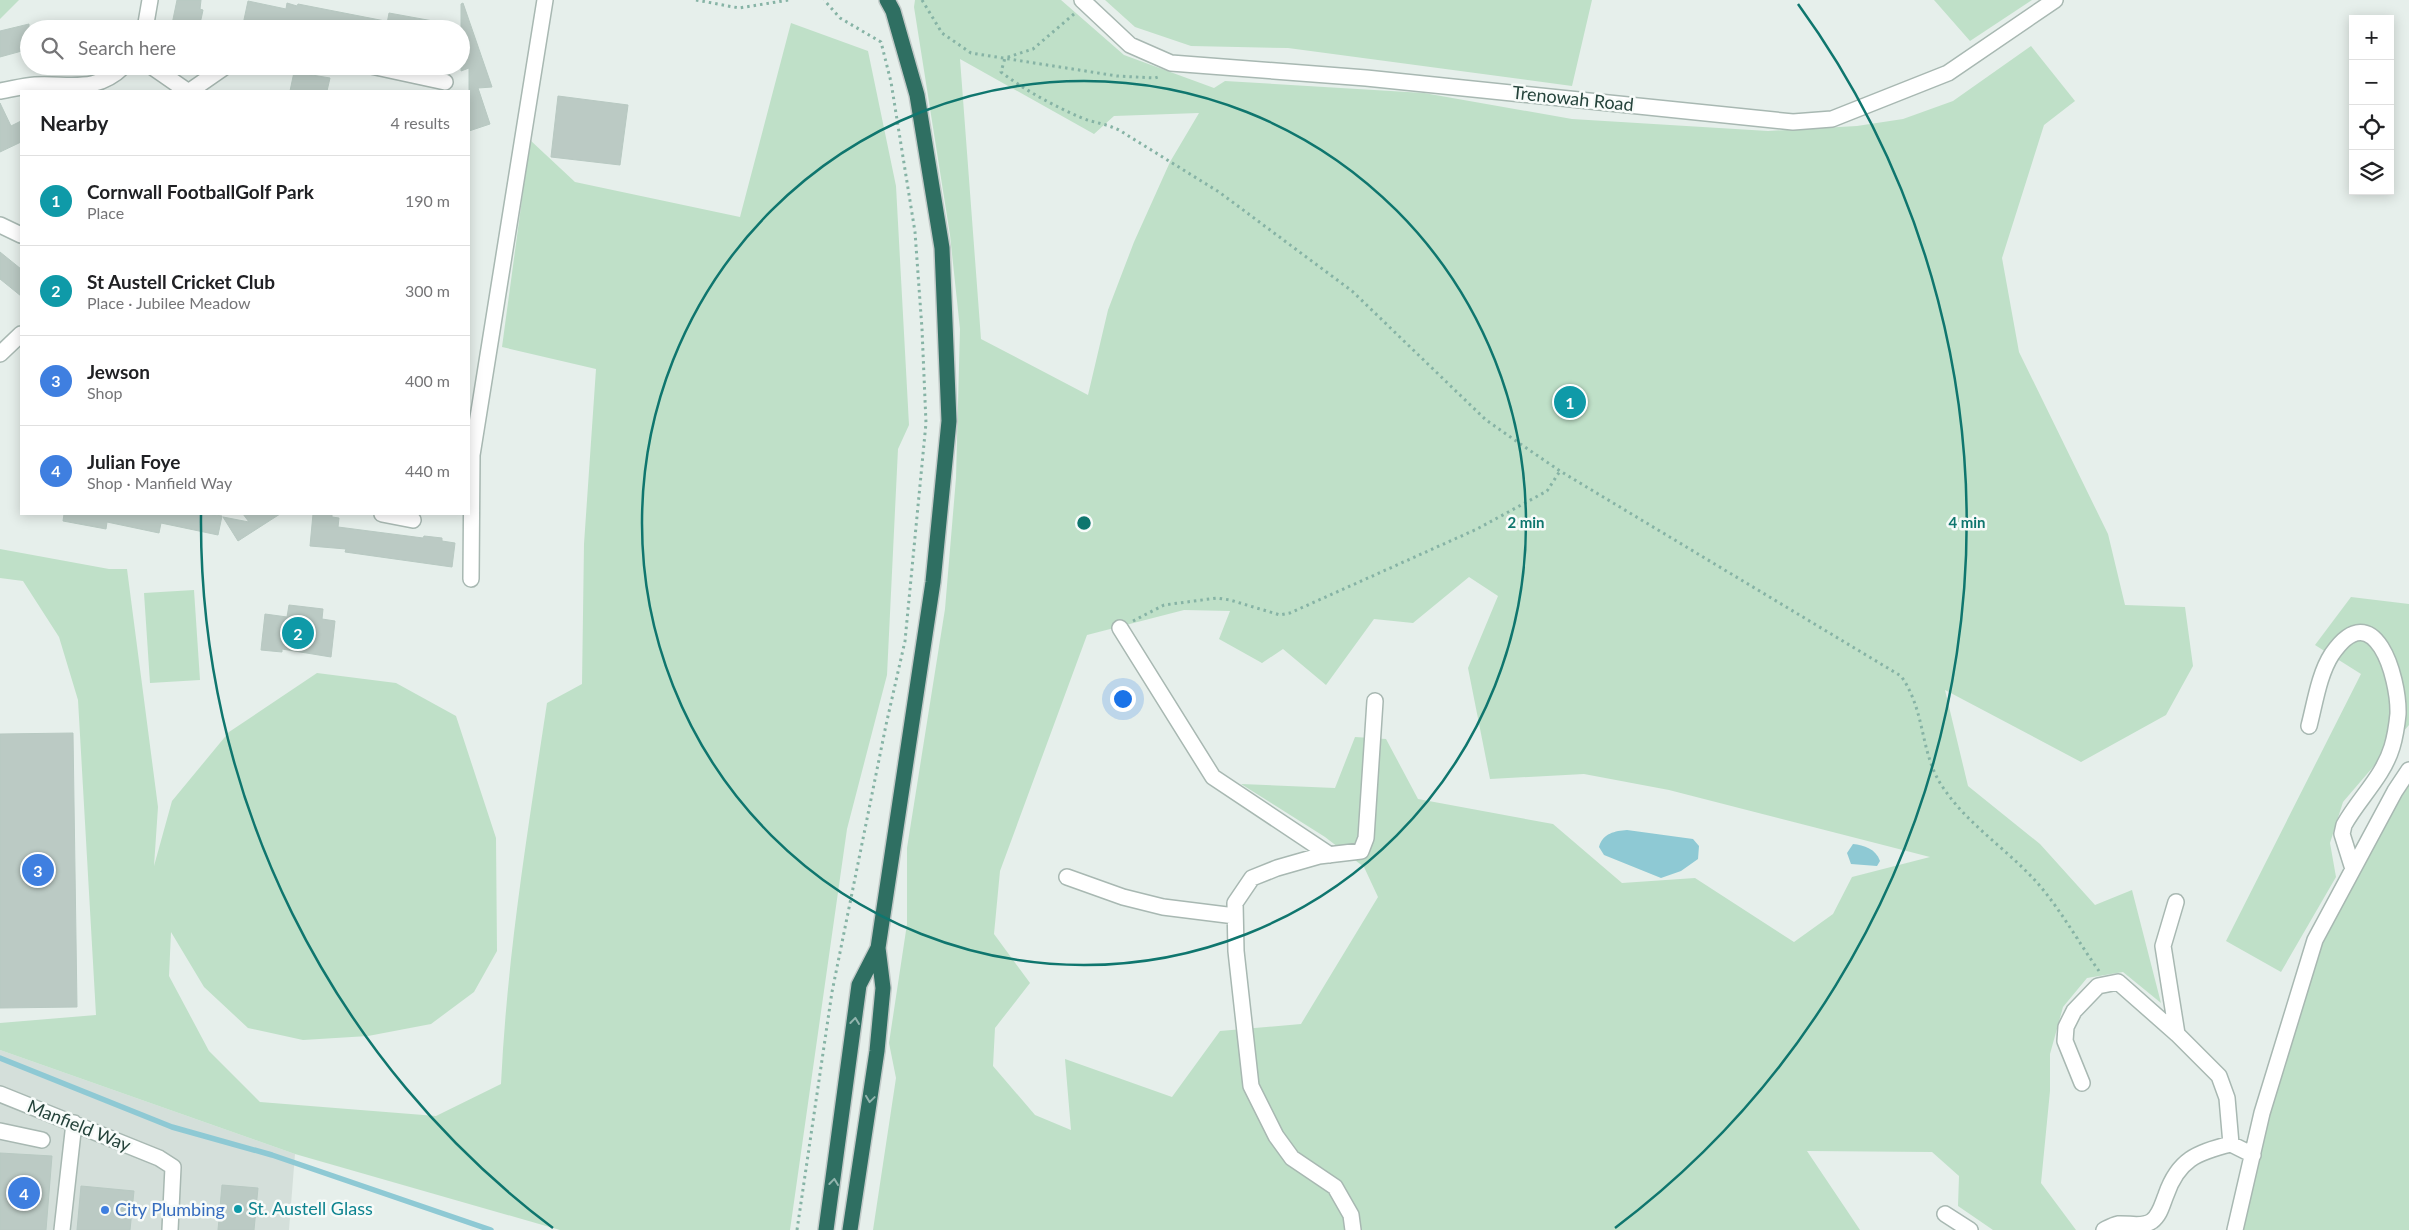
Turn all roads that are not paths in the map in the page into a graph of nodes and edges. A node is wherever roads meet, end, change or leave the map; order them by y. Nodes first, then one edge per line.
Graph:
1 (150, 0) edge
2 (545, 0) edge
3 (2055, 0) edge
4 (1084, 2) edge
5 (891, 4) edge
6 (147, 20) edge
7 (113, 75) edge
8 (164, 75) edge
9 (212, 75) edge
10 (432, 75) edge
11 (445, 82) dead end
12 (187, 90) edge
13 (190, 90) edge
14 (0, 91) edge
15 (0, 225) edge
16 (20, 234) edge
17 (20, 335) edge
18 (0, 354) edge
19 (391, 515) edge
20 (413, 520) dead end
21 (471, 578) dead end
22 (1120, 628) road end
23 (1375, 701) dead end
24 (2310, 726) dead end
25 (2409, 770) edge
26 (1330, 855) junction
27 (2352, 869) junction
28 (1067, 877) dead end
29 (2176, 902) dead end
30 (1235, 916) junction
31 (878, 948) junction
32 (2176, 1034) junction
33 (2082, 1083) dead end
34 (0, 1094) edge
35 (74, 1123) junction
36 (0, 1132) edge
37 (42, 1140) dead end
38 (2231, 1144) junction
39 (2253, 1155) junction
40 (1945, 1214) dead end
41 (62, 1230) edge
42 (170, 1230) edge
43 (826, 1230) edge
44 (850, 1230) edge
45 (1353, 1230) edge
46 (1970, 1230) edge
47 (2104, 1230) edge
48 (2235, 1230) edge

1 - 6 street
2 - 21 street
3 - 4 street, Trenowah Road
5 - 31 highway
7 - 14 street
8 - 12 street
9 - 13 street
10 - 11 street
15 - 16 street
17 - 18 street
19 - 20 street
22 - 26 street
23 - 26 street
24 - 27 street
25 - 27 street
26 - 30 street
27 - 39 street
28 - 30 street
29 - 32 street
30 - 45 street
43 -> 31 highway
31 -> 44 highway
32 - 33 street
32 - 38 street
34 - 35 street, Manfield Way
35 - 41 street
35 - 42 street, Manfield Way
36 - 37 street
38 - 39 street
38 - 47 street
39 - 48 street
40 - 46 street

